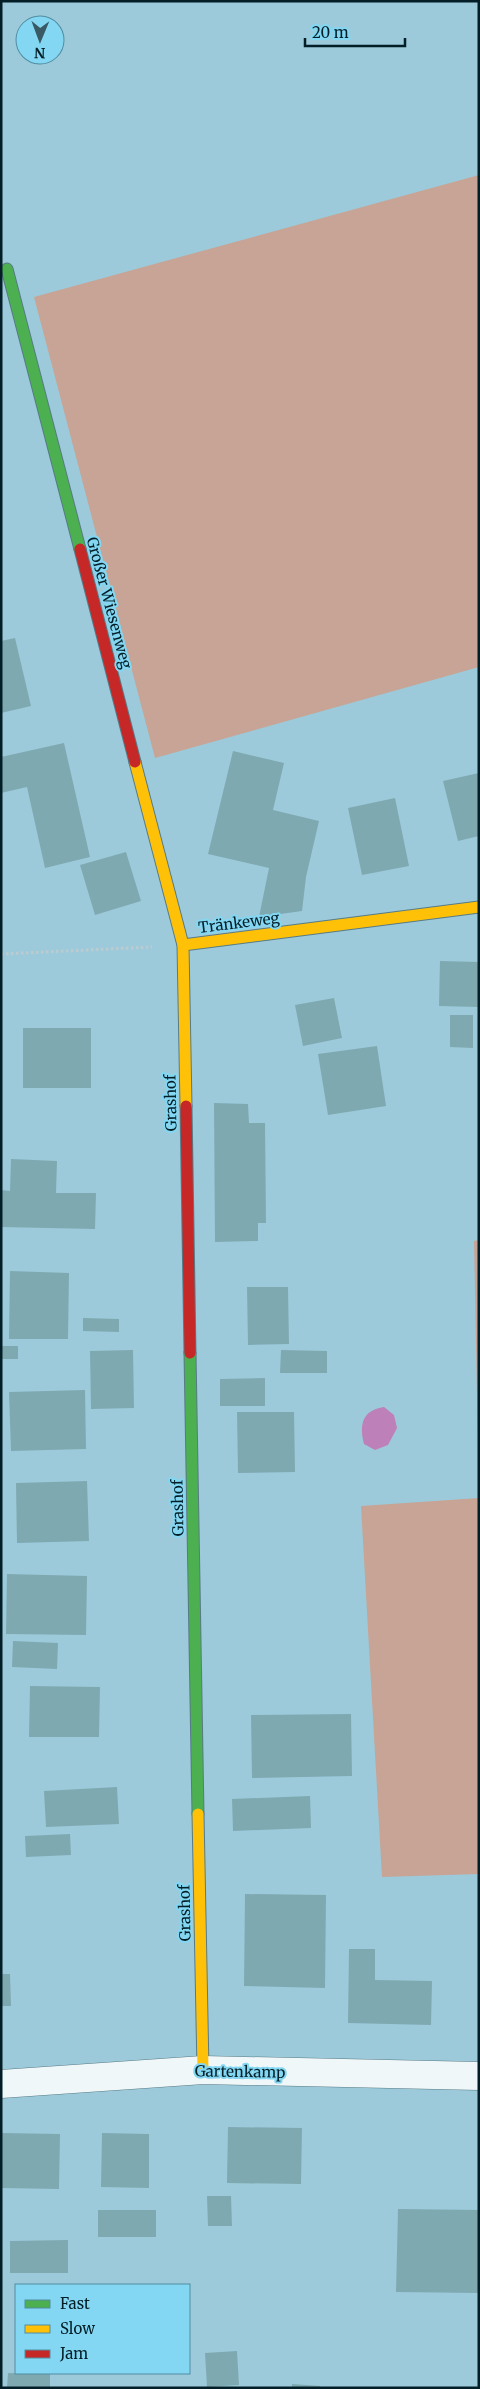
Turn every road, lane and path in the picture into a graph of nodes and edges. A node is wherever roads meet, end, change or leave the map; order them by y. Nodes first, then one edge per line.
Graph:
1 (7, 268) dead end
2 (479, 907) edge
3 (183, 945) junction
4 (1, 954) edge
5 (203, 2070) junction
6 (479, 2076) edge
7 (1, 2084) edge

1 - 3 street, Großer Wiesenweg
2 - 3 street, Tränkeweg
3 - 4 path, Tränkeweg
3 - 5 street, Grashof
5 - 6 street, Gartenkamp
5 - 7 street, Gartenkamp

